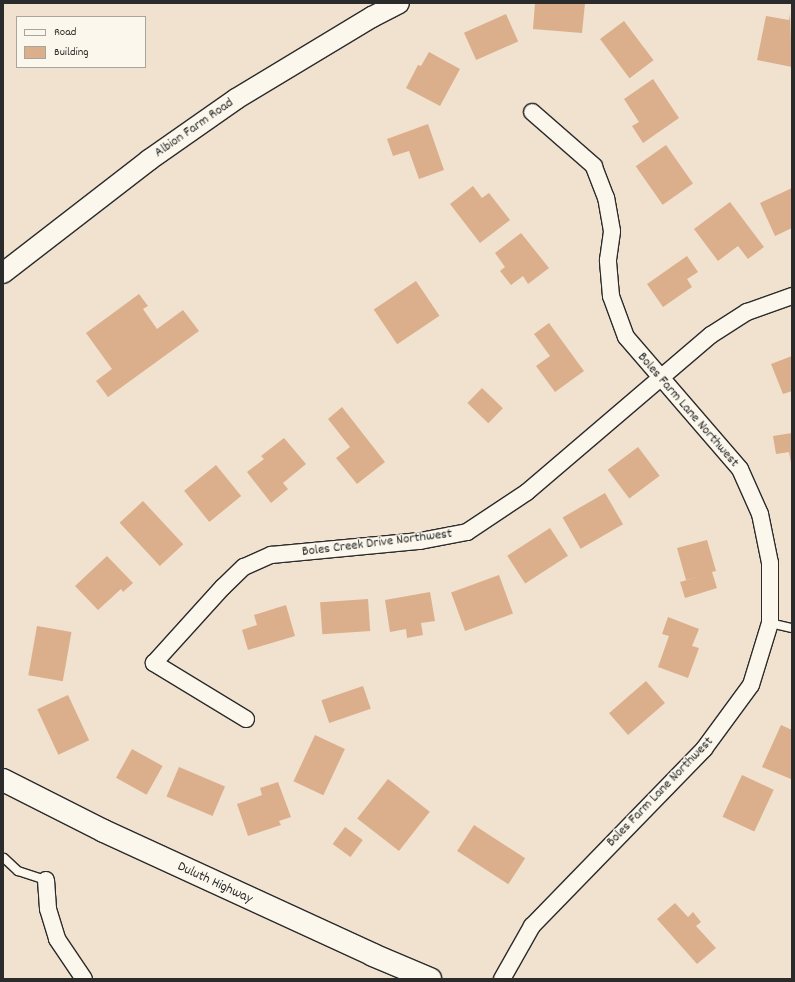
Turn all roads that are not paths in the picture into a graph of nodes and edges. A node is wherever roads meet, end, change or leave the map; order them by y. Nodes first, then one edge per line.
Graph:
1 (399, 3) edge
2 (532, 112) dead end
3 (3, 273) edge
4 (792, 296) edge
5 (661, 377) junction
6 (770, 623) junction
7 (792, 628) edge
8 (246, 719) dead end
9 (3, 780) edge
10 (4, 858) edge
11 (46, 880) joint
12 (84, 979) edge
13 (430, 979) edge
14 (502, 979) edge

1 - 3 street, Albion Farm Road
2 - 5 street, Boles Farm Lane Northwest
4 - 5 street, Boles Creek Drive Northwest
5 - 6 street, Boles Farm Lane Northwest
5 - 8 street, Boles Creek Drive Northwest
6 - 7 lane
6 - 14 street, Boles Farm Lane Northwest
9 - 13 main road, Duluth Highway
10 - 11 lane
11 - 12 street

